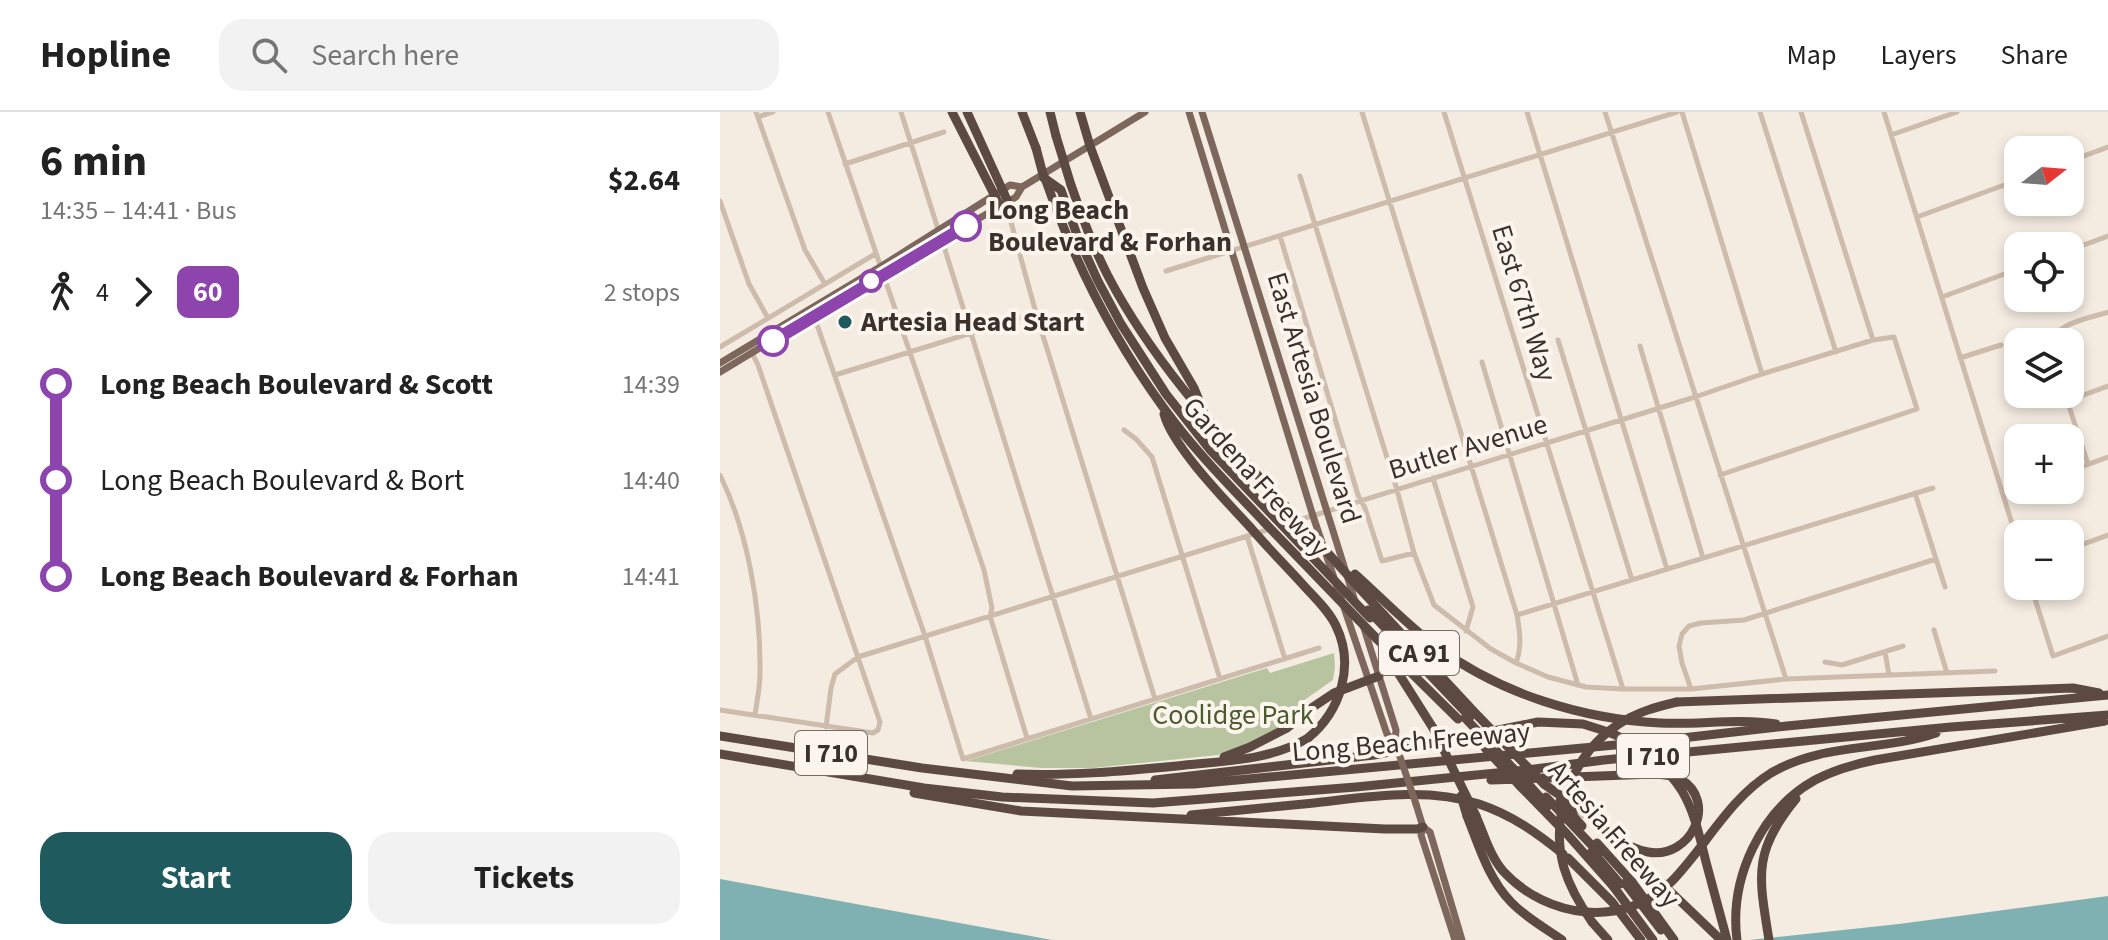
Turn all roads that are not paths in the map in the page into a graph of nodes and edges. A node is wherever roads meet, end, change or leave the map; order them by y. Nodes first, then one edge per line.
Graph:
1 (773, 112) edge
2 (828, 112) edge
3 (901, 112) edge
4 (952, 112) edge
5 (967, 112) edge
6 (1025, 112) edge
7 (1050, 112) edge
8 (1080, 112) edge
9 (1145, 112) edge
10 (1189, 112) edge
11 (1202, 112) edge
12 (1362, 112) edge
13 (1444, 112) edge
14 (1527, 112) edge
15 (1605, 112) edge
16 (1680, 112) edge
17 (1760, 112) edge
18 (1801, 112) edge
19 (1884, 112) edge
20 (1957, 112) edge
21 (757, 114) edge
22 (944, 132) dead end
23 (1611, 133) junction
24 (1891, 135) junction
25 (911, 143) junction
26 (1090, 146) junction
27 (2108, 147) edge
28 (1540, 155) junction
29 (2084, 156) edge
30 (845, 164) junction
31 (1300, 176) dead end
32 (1044, 178) junction
33 (1465, 178) junction
34 (2004, 185) edge
35 (1022, 187) junction
36 (998, 192) junction
37 (720, 201) edge
38 (1389, 202) junction
39 (1004, 204) junction
40 (1917, 217) junction
41 (1315, 225) junction
42 (938, 229) junction
43 (1280, 236) junction
44 (2108, 236) edge
45 (942, 240) junction
46 (2084, 245) edge
47 (1244, 248) junction
48 (1233, 251) junction
49 (875, 254) junction
50 (881, 270) junction
51 (1166, 271) dead end
52 (2004, 274) edge
53 (825, 284) junction
54 (1942, 297) junction
55 (1121, 298) junction
56 (2108, 312) edge
57 (1036, 313) junction
58 (814, 316) junction
59 (768, 318) junction
60 (2063, 328) edge
61 (972, 332) junction
62 (1558, 340) dead end
63 (1873, 340) junction
64 (2001, 345) dead end
65 (1640, 346) dead end
66 (720, 347) edge
67 (909, 351) junction
68 (1836, 352) junction
69 (752, 353) junction
70 (1960, 358) junction
71 (1482, 362) dead end
72 (720, 363) edge
73 (720, 372) edge
74 (1762, 374) junction
75 (835, 375) junction
76 (2108, 386) edge
77 (2084, 393) edge
78 (1695, 397) junction
79 (1162, 407) junction
80 (2069, 408) edge
81 (1657, 409) junction
82 (1622, 420) junction
83 (1207, 421) junction
84 (1124, 430) dead end
85 (1585, 431) junction
86 (1547, 443) junction
87 (1509, 455) junction
88 (2108, 457) edge
89 (2088, 464) junction
90 (1472, 466) junction
91 (2084, 466) edge
92 (720, 475) edge
93 (1720, 475) junction
94 (1433, 478) junction
95 (1933, 488) dead end
96 (1397, 490) junction
97 (1915, 493) junction
98 (2004, 495) edge
99 (1360, 501) junction
100 (1326, 512) junction
101 (1313, 516) junction
102 (1278, 518) junction
103 (1249, 532) junction
104 (2108, 535) edge
105 (2084, 544) edge
106 (1743, 546) junction
107 (1323, 547) junction
108 (1414, 553) junction
109 (1182, 556) junction
110 (1703, 558) junction
111 (1936, 559) junction
112 (1667, 569) junction
113 (1118, 576) junction
114 (1632, 580) junction
115 (1945, 587) dead end
116 (1593, 592) junction
117 (1054, 596) junction
118 (2035, 600) edge
119 (1553, 604) junction
120 (1765, 613) junction
121 (1517, 615) junction
122 (990, 616) junction
123 (1934, 630) dead end
124 (1466, 631) junction
125 (925, 636) junction
126 (2108, 636) edge
127 (1377, 639) junction
128 (1903, 646) dead end
129 (1319, 648) dead end
130 (1885, 652) junction
131 (858, 657) junction
132 (1285, 659) junction
133 (1825, 662) dead end
134 (1516, 663) junction
135 (1995, 671) dead end
136 (1947, 673) junction
137 (1889, 675) junction
138 (1379, 676) junction
139 (1220, 679) junction
140 (1786, 679) junction
141 (1368, 680) junction
142 (1578, 685) junction
143 (1623, 689) junction
144 (1691, 689) junction
145 (2107, 695) edge
146 (1155, 699) junction
147 (720, 710) edge
148 (755, 715) junction
149 (1468, 718) junction
150 (2108, 718) edge
151 (1091, 719) junction
152 (1787, 726) junction
153 (826, 727) junction
154 (1951, 727) junction
155 (720, 736) edge
156 (1027, 739) junction
157 (1395, 742) junction
158 (720, 754) edge
159 (1193, 764) junction
160 (943, 770) junction
161 (850, 776) junction
162 (1532, 785) junction
163 (1808, 785) junction
164 (1112, 786) junction
165 (1356, 787) junction
166 (1472, 816) junction
167 (1143, 817) junction
168 (1594, 821) junction
169 (1423, 827) junction
170 (1623, 884) junction
171 (1459, 939) edge
172 (1562, 940) edge
173 (1608, 940) edge
174 (1641, 940) edge
175 (1653, 940) edge
176 (1665, 940) edge
177 (1674, 940) edge
178 (1724, 940) edge
179 (1737, 940) edge
180 (1769, 940) edge

1 - 21 street
2 - 30 street
3 - 25 street
4 - 36 highway
5 - 36 highway
6 - 32 highway, Gardena Freeway / CA 91, bridge
7 - 55 highway, Gardena Freeway / CA 91, bridge
8 - 26 highway
9 - 26 main road
10 - 48 main road, East Artesia Boulevard
11 - 47 main road, East Artesia Boulevard
12 - 38 street
13 - 33 street, East 67th Way
14 - 28 street
15 - 23 street
16 - 23 street
16 - 74 street
17 - 68 street
18 - 63 street
19 - 24 street
20 - 24 street
21 - 53 street
22 - 25 street
23 - 28 street
23 - 78 street
24 - 40 street
25 - 30 street
25 - 42 street
26 - 35 main road
26 - 83 highway
27 - 29 street
28 - 33 street
28 - 82 street
30 - 49 street
31 - 41 street
32 - 79 highway, Gardena Freeway / CA 91
32 - 102 highway
33 - 38 street
33 - 86 street, East 67th Way
34 - 40 street
35 - 36 main road
35 - 39 main road
36 - 39 highway
36 - 42 main road
37 - 59 street
38 - 41 street
38 - 90 street
39 - 45 main road
39 - 57 street
40 - 54 street
41 - 43 street
41 - 96 street
42 - 50 main road
43 - 47 street
43 - 99 street
44 - 46 street
45 - 50 main road
45 - 61 street
47 - 48 street
47 - 100 main road, East Artesia Boulevard
48 - 51 street
48 - 101 main road, East Artesia Boulevard
49 - 50 street
49 - 53 street
50 - 58 main road
50 - 67 street
50 - 72 main road
52 - 54 street
53 - 59 street
54 - 70 street
55 - 83 highway, Gardena Freeway / CA 91
55 - 102 highway
56 - 60 street
57 - 61 street
57 - 113 street
58 - 69 main road
58 - 75 street
59 - 66 street
61 - 67 street
61 - 117 street
62 - 85 street
63 - 68 street, Butler Avenue
63 - 93 street, Butler Avenue
64 - 70 street
65 - 81 street
67 - 75 street
67 - 122 street
68 - 74 street, Butler Avenue
69 - 73 main road
69 - 131 street
70 - 98 street
71 - 87 street
74 - 78 street, Butler Avenue
75 - 125 street
76 - 77 street
78 - 81 street, Butler Avenue
78 - 93 street
79 - 103 highway
79 - 127 highway, Gardena Freeway / CA 91, bridge
80 - 89 street
81 - 82 street, Butler Avenue
81 - 110 street
82 - 85 street, Butler Avenue
82 - 112 street
83 - 107 highway, Gardena Freeway / CA 91, bridge
84 - 109 street
85 - 86 street, Butler Avenue
85 - 114 street
86 - 87 street, Butler Avenue
86 - 116 street, East 67th Way
87 - 90 street, Butler Avenue
87 - 119 street
88 - 89 street
89 - 91 street
90 - 94 street, Butler Avenue
90 - 121 street
92 - 148 street
93 - 106 street
94 - 96 street, Butler Avenue
94 - 124 street
95 - 97 street
96 - 99 street, Butler Avenue
96 - 108 street
97 - 106 street
97 - 111 street
99 - 100 street, Butler Avenue
99 - 108 street
100 - 101 street, Butler Avenue
100 - 138 main road, East Artesia Boulevard
101 - 103 street, Butler Avenue
101 - 141 main road, East Artesia Boulevard
102 - 149 highway, bridge
103 - 109 street, Butler Avenue
103 - 132 street
103 - 159 highway, bridge
104 - 105 street
106 - 110 street
106 - 120 street
107 - 149 highway, Artesia Freeway / CA 91, bridge
107 - 152 highway, bridge
108 - 124 street
109 - 113 street, Butler Avenue
109 - 139 street
110 - 112 street
111 - 115 street
111 - 120 street
112 - 114 street
113 - 117 street, Butler Avenue
113 - 146 street
114 - 116 street
116 - 119 street
116 - 143 street, East 67th Way
117 - 122 street, Butler Avenue
117 - 151 street
118 - 126 street
119 - 121 street
119 - 142 street
120 - 140 street
120 - 144 street
121 - 134 street
122 - 125 street, Butler Avenue
122 - 156 street
123 - 136 street
124 - 134 street
125 - 131 street, Butler Avenue
125 - 156 street
127 - 149 highway, Artesia Freeway / CA 91
127 - 166 highway, bridge
128 - 130 street
129 - 132 street
130 - 133 street
130 - 137 street
131 - 153 street, Butler Avenue
131 - 153 street
132 - 139 street
134 - 142 street
135 - 136 street
136 - 137 street
137 - 140 street
138 - 141 highway
138 - 157 main road, East Artesia Boulevard
139 - 146 street
140 - 144 street
141 - 157 main road, East Artesia Boulevard
141 - 159 highway
142 - 143 street
143 - 144 street
145 - 152 highway, Long Beach Freeway / I 710
145 - 173 highway, bridge
146 - 151 street
147 - 148 street
148 - 153 street
149 - 162 highway, Artesia Freeway / CA 91, bridge
149 - 162 highway, Artesia Freeway / CA 91, bridge
150 - 154 highway, Long Beach Freeway / I 710
150 - 163 highway
151 - 156 street
152 - 164 highway, Long Beach Freeway / I 710
154 - 165 highway, Long Beach Freeway / I 710
154 - 166 highway
155 - 160 highway, Long Beach Freeway / I 710
157 - 169 main road, East Artesia Boulevard, bridge
158 - 161 highway, Long Beach Freeway / I 710
159 - 160 highway
160 - 164 highway, Long Beach Freeway / I 710
161 - 165 highway, Long Beach Freeway / I 710
161 - 167 highway
162 - 168 highway
162 - 170 highway, Artesia Freeway / CA 91
162 - 170 highway, Artesia Freeway / CA 91
163 - 179 highway
163 - 180 highway
164 - 178 highway, bridge
165 - 168 highway
166 - 172 highway
167 - 169 highway
167 - 174 highway, bridge
168 - 178 highway, bridge
169 - 171 main road, East Artesia Boulevard
170 - 175 highway, Artesia Freeway / CA 91, bridge
170 - 176 highway, bridge
170 - 177 highway, Artesia Freeway / CA 91, bridge

